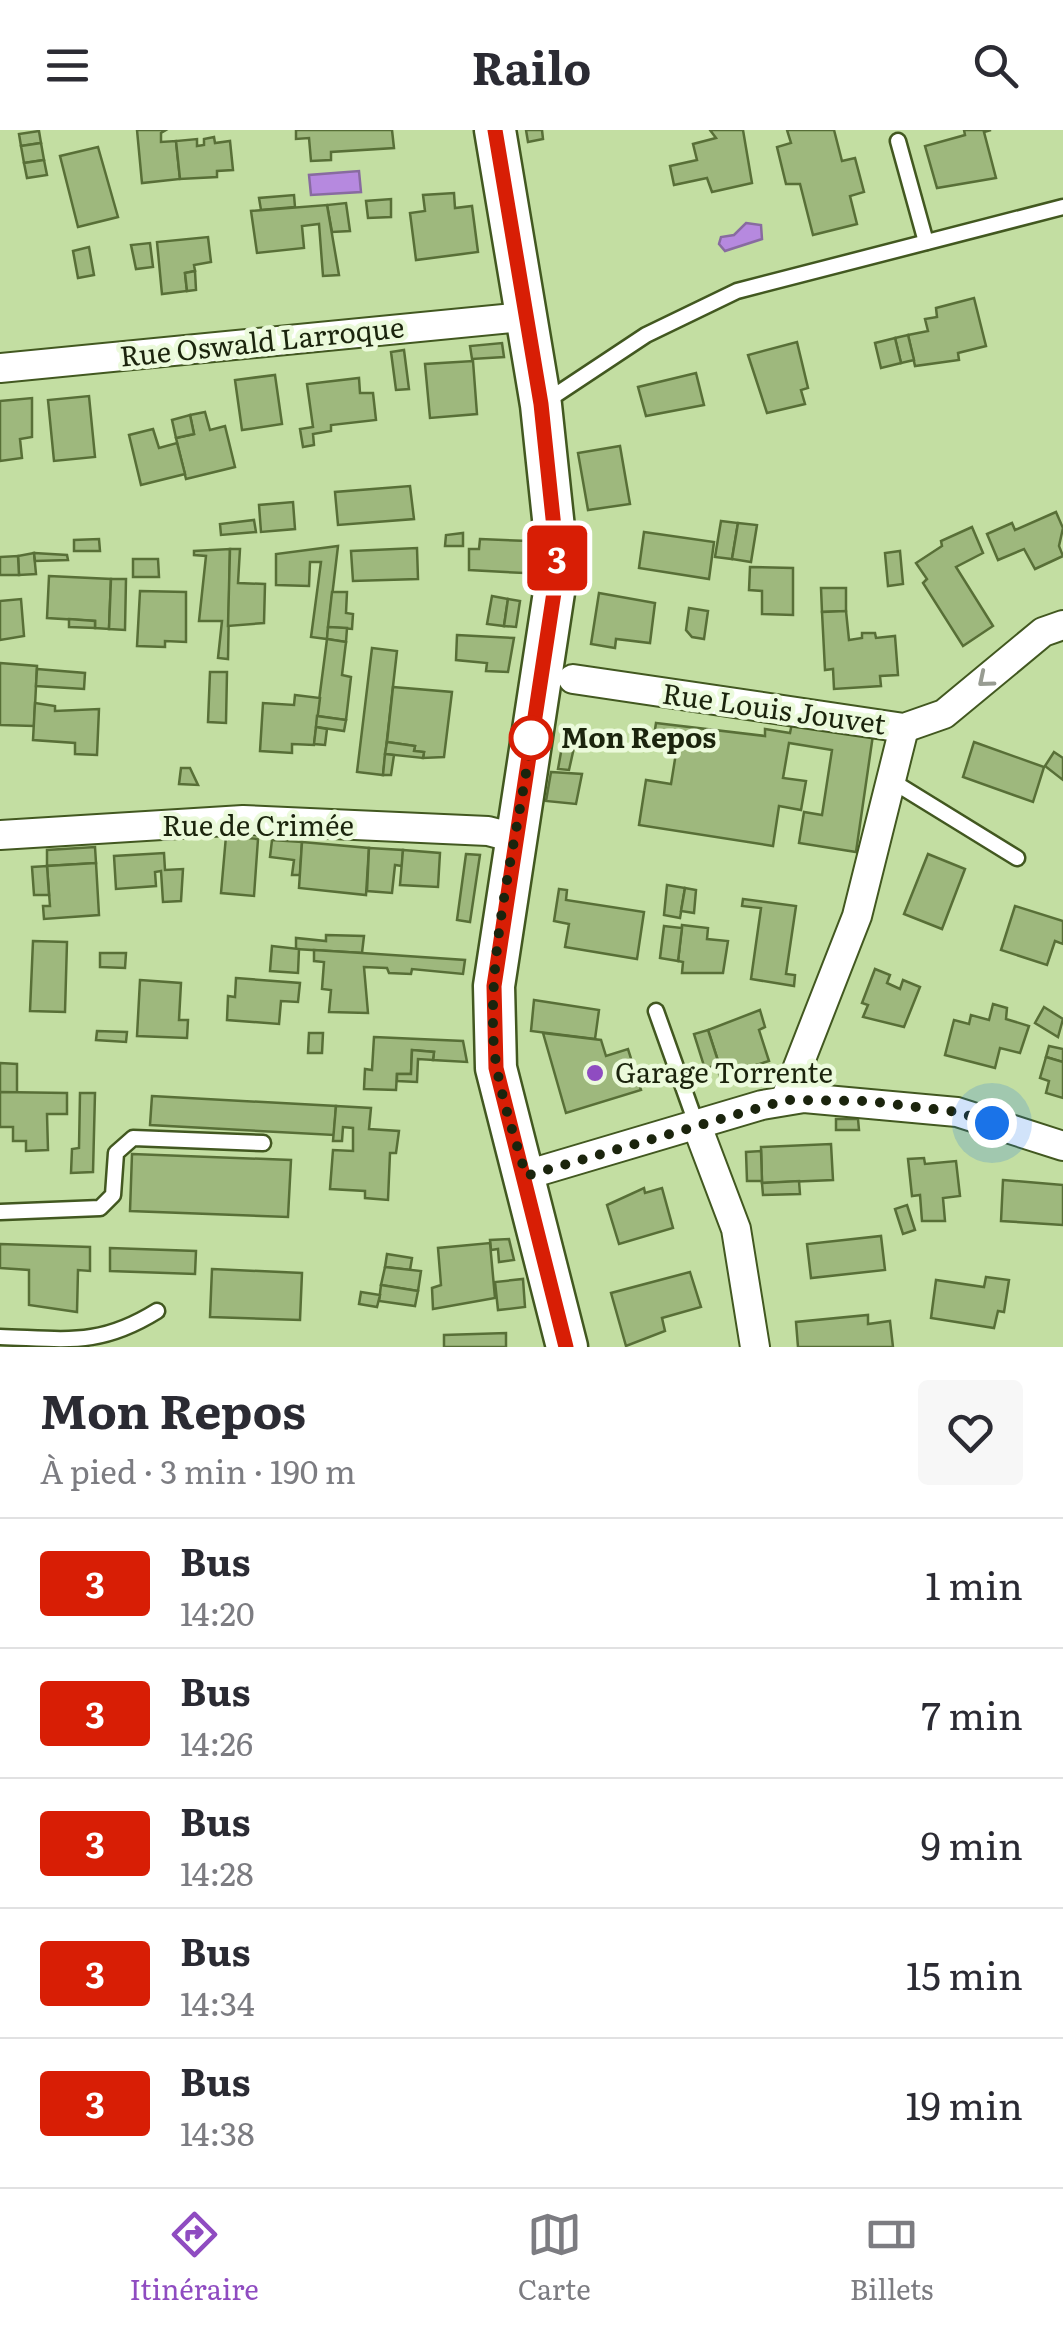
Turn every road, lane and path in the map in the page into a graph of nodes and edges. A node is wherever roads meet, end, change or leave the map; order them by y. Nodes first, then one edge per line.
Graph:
1 (494, 130) edge
2 (898, 141) dead end
3 (1063, 207) edge
4 (926, 242) junction
5 (523, 317) junction
6 (0, 368) edge
7 (541, 404) junction
8 (1063, 626) edge
9 (573, 679) dead end
10 (904, 728) junction
11 (892, 781) junction
12 (0, 835) edge
13 (515, 838) junction
14 (1017, 858) dead end
15 (656, 1011) dead end
16 (786, 1100) junction
17 (698, 1126) junction
18 (263, 1143) dead end
19 (1063, 1146) edge
20 (526, 1176) junction
21 (0, 1212) edge
22 (156, 1311) dead end
23 (0, 1337) edge
24 (566, 1347) edge
25 (755, 1347) edge

1 - 5 main road
2 - 4 lane
3 - 4 lane
4 - 7 lane
5 - 6 street, Rue Oswald Larroque
5 - 7 main road
7 - 13 main road
8 -> 10 street, Rue Louis Jouvet
9 - 10 street, Rue Louis Jouvet
10 - 11 street
11 - 14 lane
11 - 16 street
12 - 13 street, Rue de Crimée
13 - 20 main road
15 - 17 lane
16 - 17 street
16 - 19 street
17 - 20 street
17 - 25 street
18 - 21 lane
20 - 24 main road
22 - 23 lane

